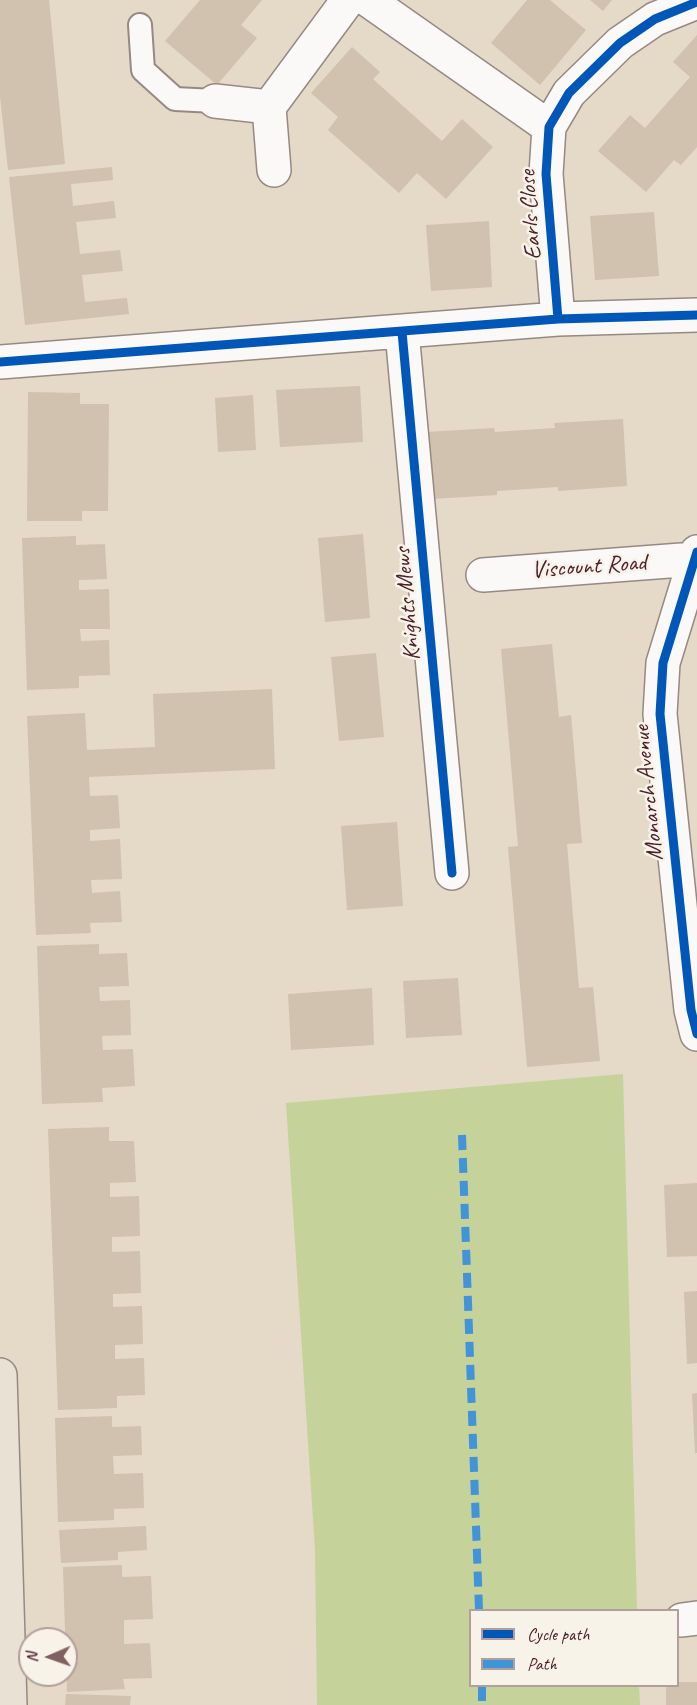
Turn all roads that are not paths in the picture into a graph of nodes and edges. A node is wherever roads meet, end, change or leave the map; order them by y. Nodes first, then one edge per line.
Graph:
1 (348, 0) edge
2 (368, 0) edge
3 (697, 2) edge
4 (140, 25) dead end
5 (215, 101) joint
6 (269, 107) junction
7 (549, 127) junction
8 (274, 170) dead end
9 (697, 315) edge
10 (558, 319) junction
11 (402, 332) junction
12 (0, 362) edge
13 (696, 556) edge
14 (483, 575) dead end
15 (452, 873) dead end
16 (688, 897) edge
17 (697, 1034) edge
18 (0, 1375) edge
19 (3, 1538) edge
20 (10, 1705) edge

1 - 6 street
2 - 7 street
3 - 7 street, Earls Close
4 - 5 lane
5 - 6 street
6 - 8 street
7 - 10 street, Earls Close
9 - 10 street
10 - 11 street
11 - 12 street
11 - 15 street, Knights Mews
13 - 14 street, Viscount Road
13 - 16 street, Monarch Avenue
16 - 17 street, Monarch Avenue
18 - 19 main road
19 - 20 main road

